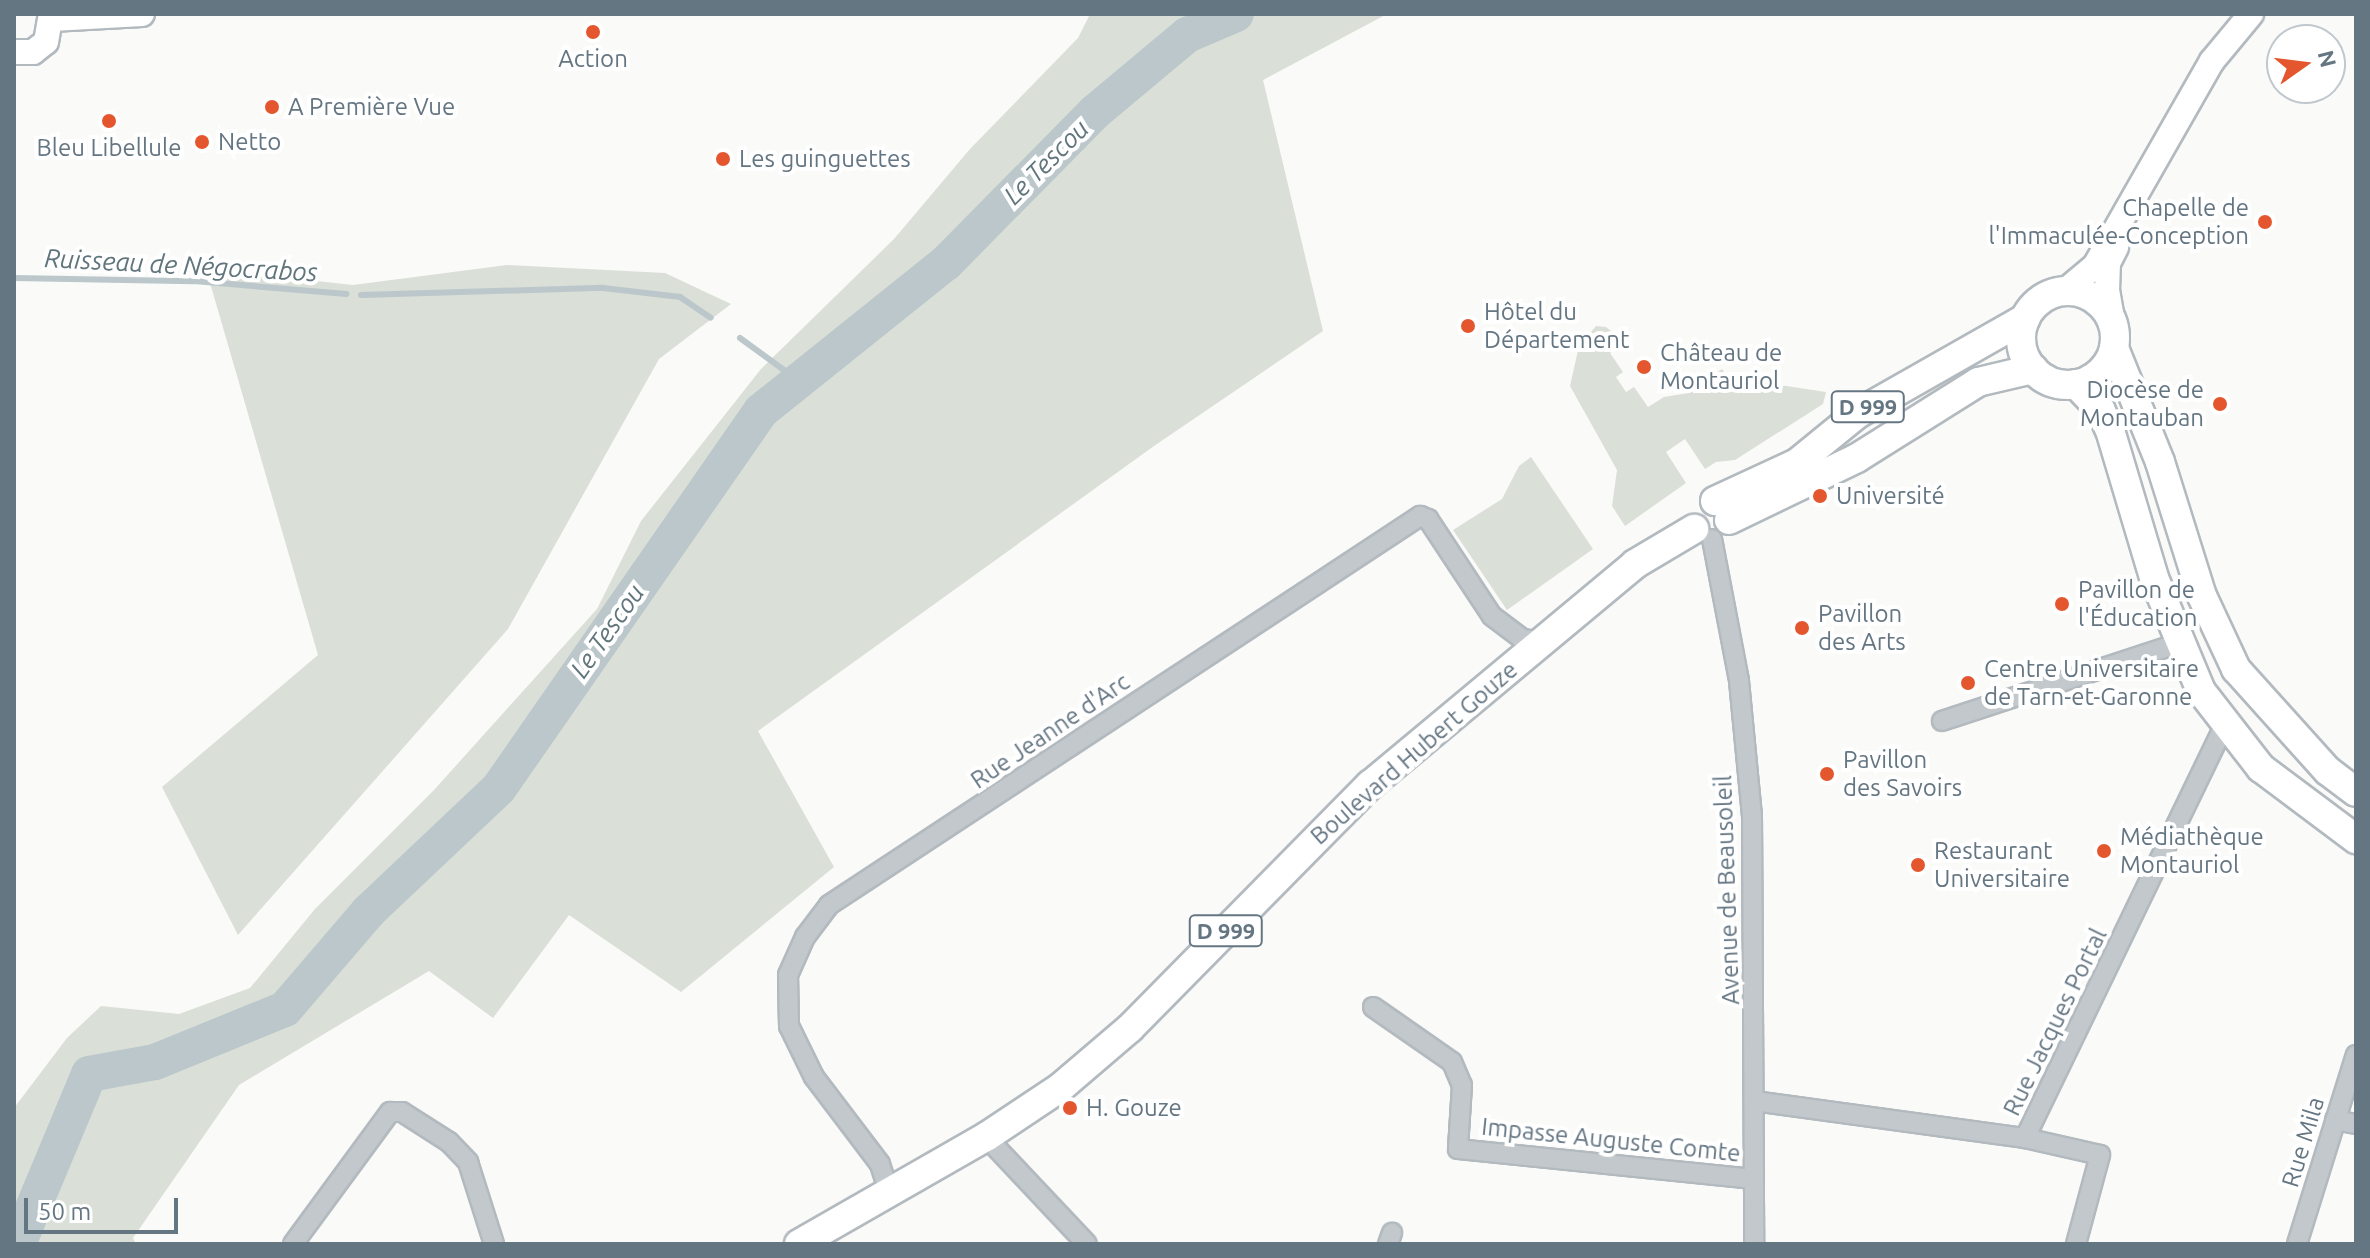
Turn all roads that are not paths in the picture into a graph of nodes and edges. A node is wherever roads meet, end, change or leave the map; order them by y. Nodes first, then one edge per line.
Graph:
1 (142, 14) edge
2 (2251, 14) edge
3 (52, 16) edge
4 (14, 52) edge
5 (2156, 161) junction
6 (2065, 291) junction
7 (2026, 318) junction
8 (2114, 336) junction
9 (2033, 369) junction
10 (2076, 384) junction
11 (1712, 522) junction
12 (1542, 642) junction
13 (2179, 643) junction
14 (1942, 721) dead end
15 (2225, 724) junction
16 (2356, 792) edge
17 (2356, 839) edge
18 (1373, 1007) dead end
19 (2356, 1055) edge
20 (1754, 1101) junction
21 (2335, 1120) junction
22 (2356, 1124) edge
23 (986, 1137) junction
24 (2025, 1138) junction
25 (1752, 1179) junction
26 (889, 1192) junction
27 (293, 1244) edge
28 (494, 1244) edge
29 (799, 1244) edge
30 (1087, 1244) edge
31 (1754, 1244) edge
32 (2076, 1244) edge
33 (2297, 1244) edge

1 - 3 main road
2 - 5 main road
3 - 4 main road
5 - 6 main road
5 - 8 main road
6 - 7 main road
6 - 8 main road
7 - 9 main road
7 - 11 main road, Boulevard Hubert Gouze / D 999
8 - 10 main road
8 - 16 main road
9 - 10 main road
9 - 11 main road, Boulevard Hubert Gouze / D 999
10 - 13 main road
11 - 12 main road, Boulevard Hubert Gouze / D 999
11 - 20 street, Avenue de Beausoleil
12 - 23 main road, Boulevard Hubert Gouze / D 999
12 - 26 street, Rue Jeanne d'Arc
13 - 14 street
13 - 15 main road
15 - 17 main road
15 - 24 street, Rue Jacques Portal
18 - 25 street, Impasse Auguste Comte
19 - 21 street, Rue Mila
20 - 24 street, Rue Jacques Portal
20 - 25 street, Avenue de Beausoleil
21 - 22 street
21 - 33 street, Rue Mila
23 - 26 main road, Boulevard Hubert Gouze / D 999
23 - 30 street
24 - 32 street
25 - 31 street, Avenue de Beausoleil
26 - 29 main road, Boulevard Hubert Gouze / D 999
27 - 28 street

